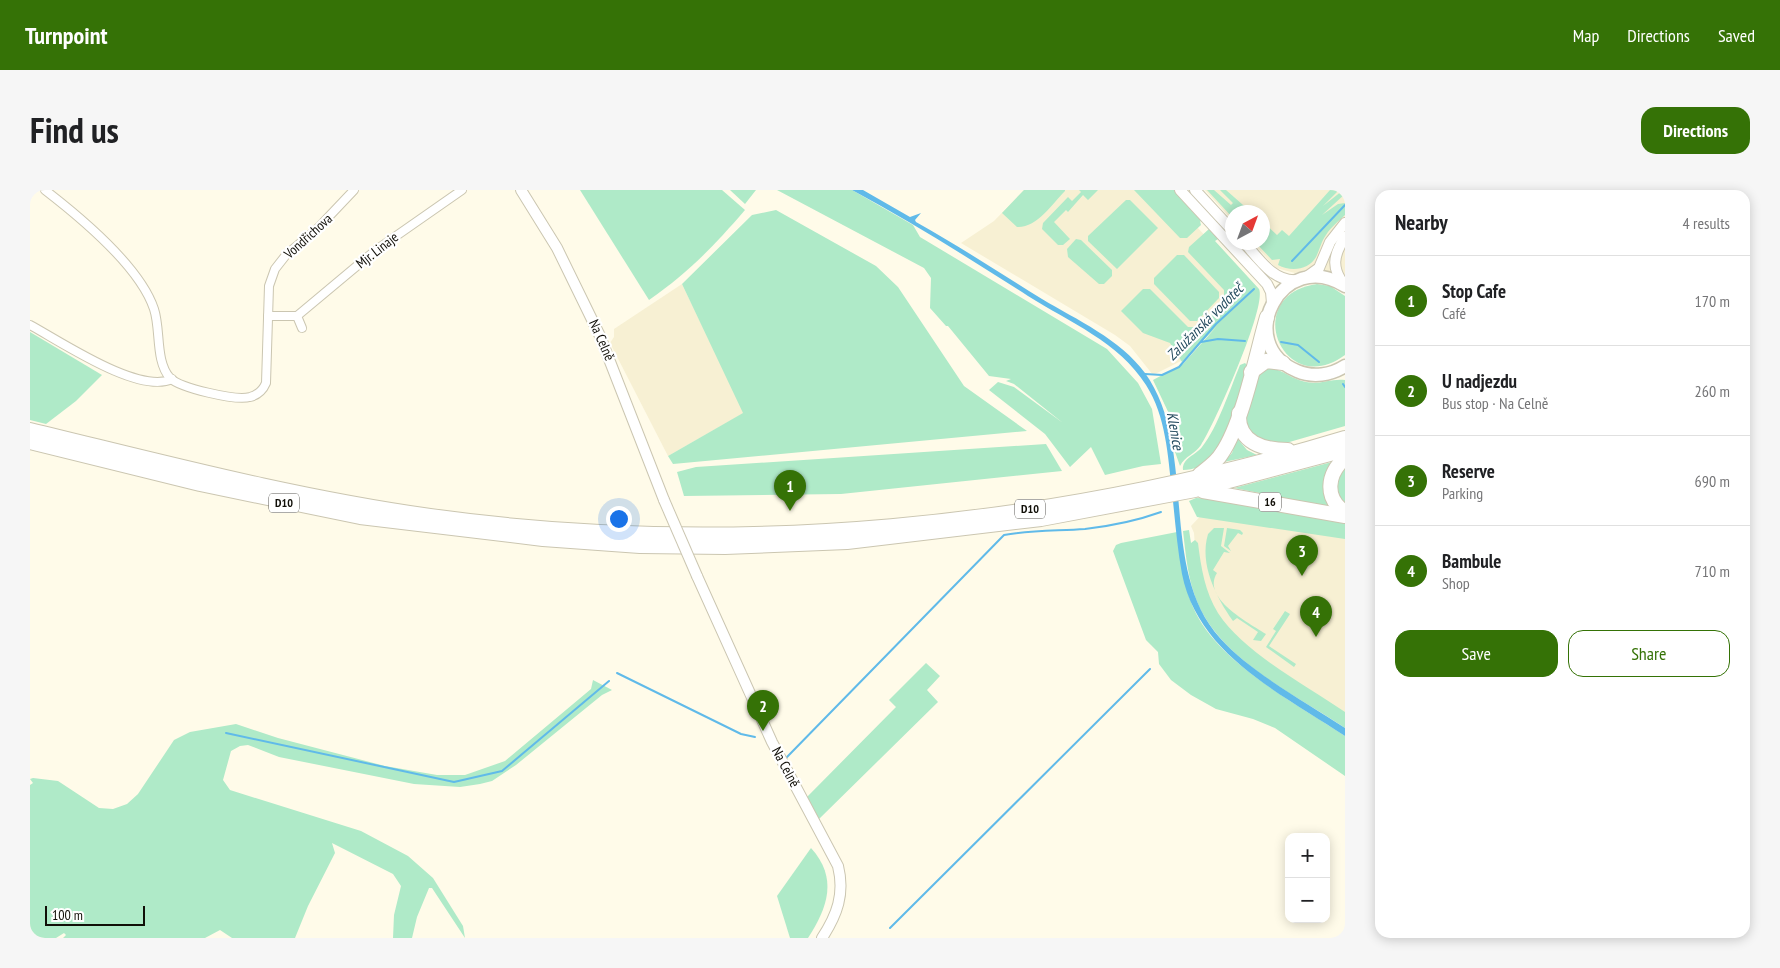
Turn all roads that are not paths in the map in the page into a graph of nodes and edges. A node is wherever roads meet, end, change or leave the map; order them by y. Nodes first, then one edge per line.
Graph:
1 (45, 190) edge
2 (354, 190) edge
3 (462, 190) edge
4 (520, 190) edge
5 (1180, 190) edge
6 (1195, 190) edge
7 (1225, 222) edge
8 (1345, 224) edge
9 (1345, 237) edge
10 (1252, 250) edge
11 (1302, 279) junction
12 (1345, 286) edge
13 (1272, 303) junction
14 (268, 316) junction
15 (297, 316) junction
16 (1267, 318) junction
17 (30, 325) edge
18 (302, 328) dead end
19 (1283, 363) junction
20 (1342, 370) edge
21 (1252, 372) junction
22 (172, 379) junction
23 (1240, 413) junction
24 (30, 430) edge
25 (1345, 438) edge
26 (30, 442) edge
27 (1311, 448) junction
28 (1345, 450) edge
29 (1345, 458) edge
30 (1194, 484) junction
31 (1154, 493) junction
32 (1345, 514) edge
33 (822, 938) edge

1 - 22 street
2 - 14 street, Vondřichova
3 - 15 street, Mjr. Linaje
4 - 33 street, Na Celně, bridge
5 - 13 street
6 - 7 street
8 - 11 street
9 - 12 street
10 - 11 street
11 - 12 main road
11 - 13 main road
13 - 16 main road
14 - 15 street
14 - 22 street, Vondřichova
15 - 18 street
16 - 19 main road
16 - 21 highway
17 - 22 street
19 - 20 main road
19 - 21 highway
21 - 23 highway
23 - 27 highway
23 - 30 highway
24 - 31 highway, D10
25 - 27 highway, D10
26 - 31 highway, D10
27 - 30 highway, D10
28 - 30 highway, D10
29 - 32 highway
30 - 31 highway, D10
30 - 32 highway, 16

